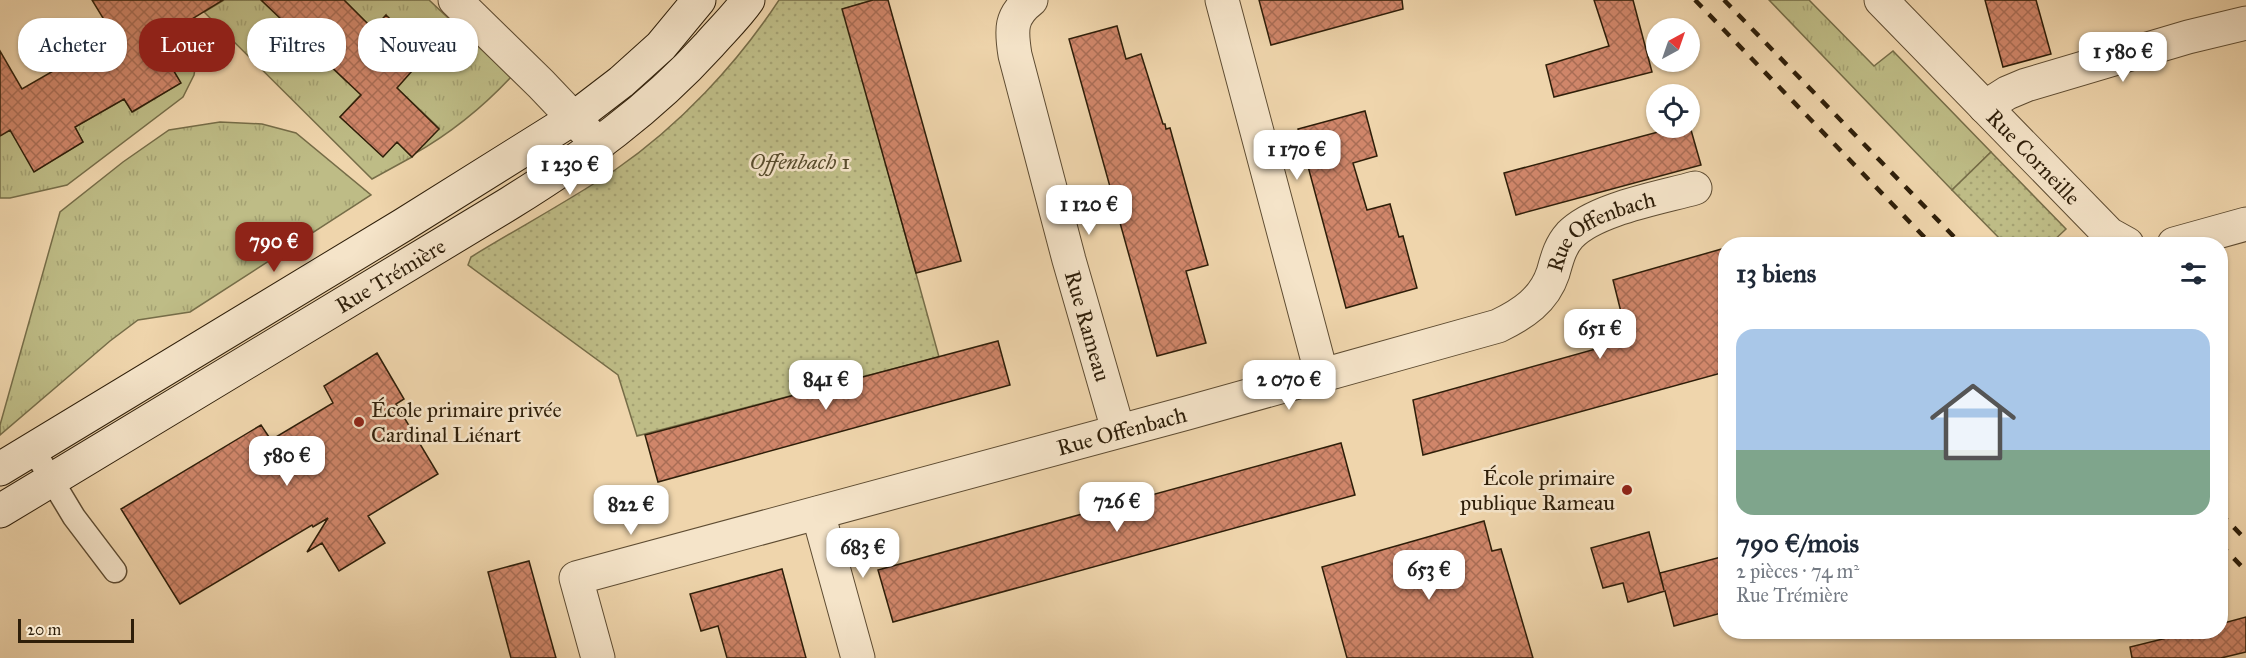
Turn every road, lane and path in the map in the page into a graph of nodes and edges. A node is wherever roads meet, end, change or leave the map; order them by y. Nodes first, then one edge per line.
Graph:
1 (455, 0) edge
2 (699, 0) edge
3 (748, 0) edge
4 (1222, 0) edge
5 (1881, 0) edge
6 (1014, 4) edge
7 (2246, 23) edge
8 (1985, 107) junction
9 (574, 118) junction
10 (599, 145) junction
11 (1695, 188) dead end
12 (2246, 224) edge
13 (2114, 237) edge
14 (2199, 237) edge
15 (1322, 376) junction
16 (1118, 430) junction
17 (33, 449) junction
18 (0, 469) edge
19 (51, 480) junction
20 (0, 511) edge
21 (819, 513) junction
22 (115, 571) dead end
23 (598, 658) edge
24 (858, 658) edge

1 - 9 street
2 - 9 street, Rue Trémière
3 - 10 street, Rue Trémière
4 - 15 street
5 - 8 street
6 - 16 street, Rue Rameau
7 - 8 street, Rue Corneille
8 - 13 street, Rue Corneille
9 - 10 street
9 - 17 street, Rue Trémière
10 - 19 street, Rue Trémière
11 - 15 street, Rue Offenbach
12 - 14 street
15 - 16 street, Rue Offenbach
16 - 21 street, Rue Offenbach
17 - 18 street, Rue Trémière
17 - 19 lane
19 - 20 street, Rue Trémière
19 - 22 lane
21 - 23 street, Rue Offenbach
21 - 24 street

